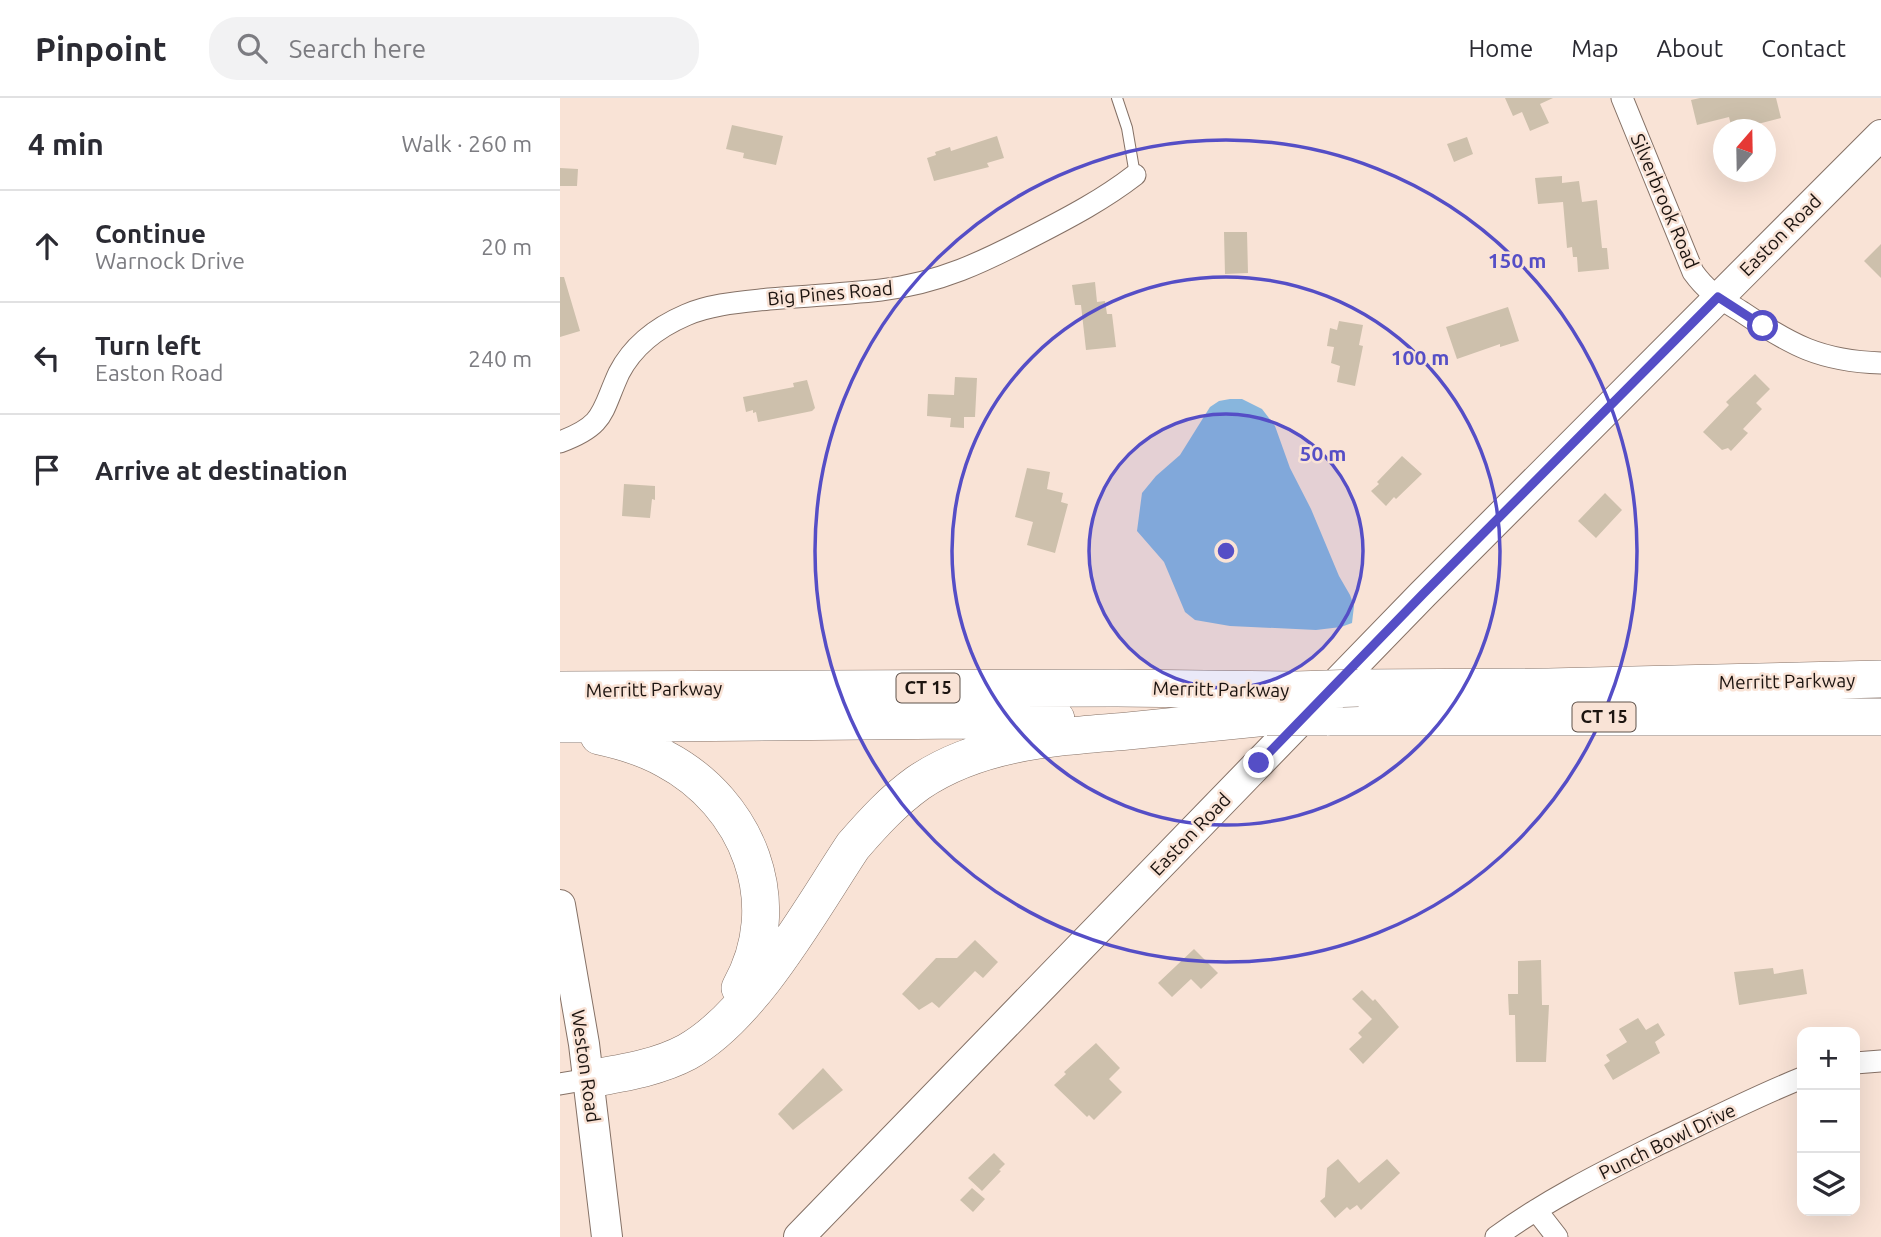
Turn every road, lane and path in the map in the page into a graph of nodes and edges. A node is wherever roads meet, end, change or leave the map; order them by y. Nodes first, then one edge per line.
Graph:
1 (1117, 98) edge
2 (1622, 98) edge
3 (1881, 135) edge
4 (1135, 175) joint
5 (1718, 297) junction
6 (1881, 363) edge
7 (560, 442) edge
8 (1881, 679) edge
9 (560, 690) edge
10 (1881, 717) edge
11 (1267, 718) junction
12 (560, 725) edge
13 (560, 905) edge
14 (710, 1034) junction
15 (1881, 1061) edge
16 (1860, 1063) edge
17 (1797, 1080) edge
18 (575, 1082) edge
19 (1536, 1210) junction
20 (605, 1234) edge
21 (799, 1237) edge
22 (1496, 1237) edge
23 (1557, 1237) edge

1 - 4 lane
2 - 5 street, Silverbrook Road
3 - 5 main road, Easton Road
4 - 7 street, Big Pines Road
5 - 6 street, Silverbrook Road
5 - 21 main road, Easton Road
8 - 9 highway, Merritt Parkway / CT 15, bridge
10 - 11 highway, Merritt Parkway / CT 15, bridge
11 - 12 highway, Merritt Parkway / CT 15
11 - 14 highway
12 - 14 highway
13 - 18 main road, Weston Road
14 - 18 highway
15 - 16 street
17 - 19 street, Punch Bowl Drive
18 - 20 main road, Weston Road
19 - 22 street, Punch Bowl Drive
19 - 23 street

